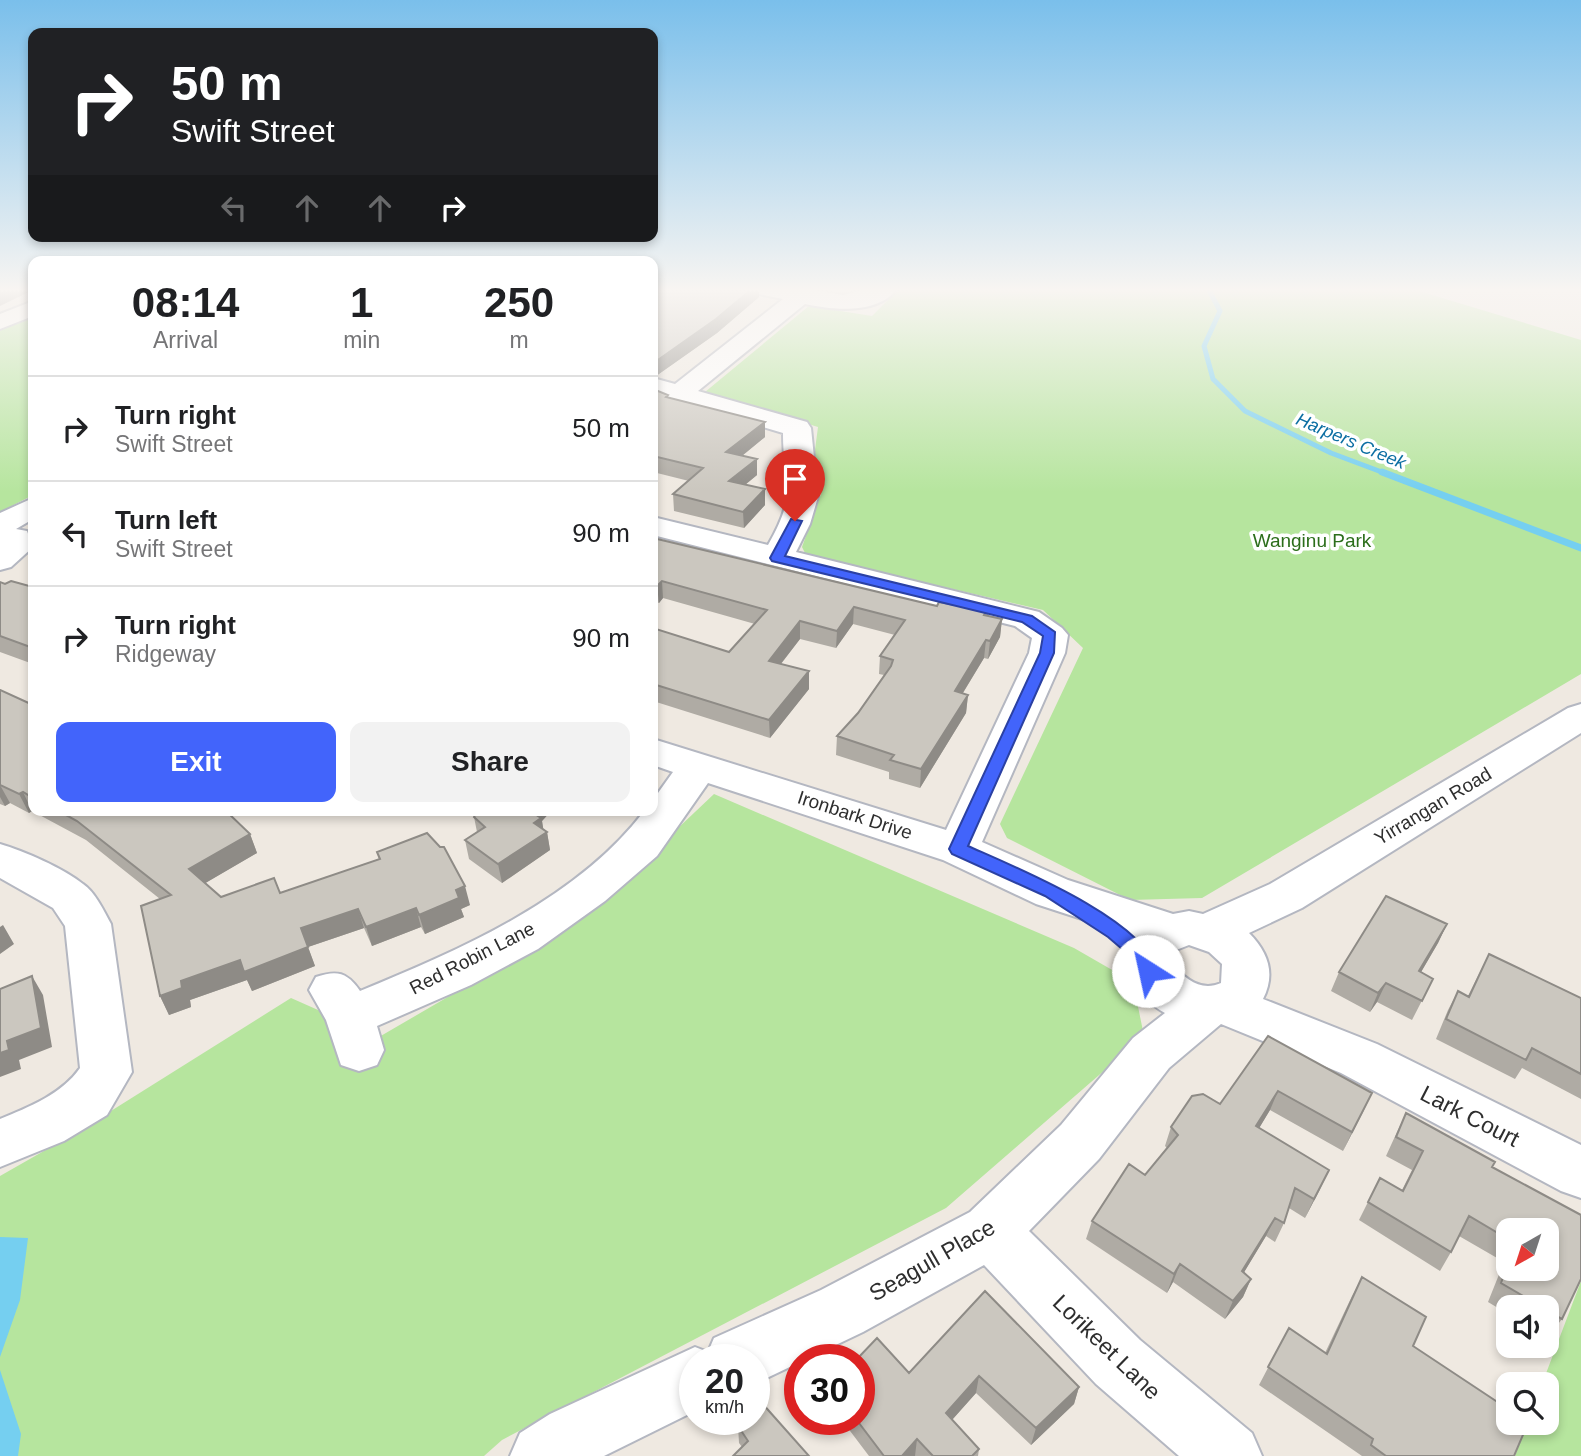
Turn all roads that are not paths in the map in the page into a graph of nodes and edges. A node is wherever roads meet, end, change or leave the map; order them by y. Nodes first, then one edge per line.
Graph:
1 (726, 356) edge
2 (658, 387) edge
3 (681, 392) junction
4 (28, 519) edge
5 (658, 527) edge
6 (12, 550) edge
7 (777, 558) junction
8 (1581, 716) edge
9 (658, 754) edge
10 (699, 766) junction
11 (958, 849) junction
12 (0, 859) edge
13 (1286, 896) junction
14 (1170, 951) junction
15 (1230, 988) junction
16 (347, 1019) dead end
17 (1151, 1053) junction
18 (0, 1143) edge
19 (1581, 1173) edge
20 (990, 1231) junction
21 (770, 1344) edge
22 (679, 1386) edge
23 (543, 1456) edge
24 (1229, 1456) edge

1 - 3 street
2 - 3 street
3 - 7 street
4 - 6 street
5 - 7 street
7 - 11 street
8 - 13 street, Yirrangan Road
9 - 10 street, Ironbark Drive
10 - 11 street, Ironbark Drive
10 - 16 street, Red Robin Lane
11 - 14 street, Ironbark Drive
12 - 18 street
13 - 14 street, Yirrangan Road
13 - 15 street, Yirrangan Road
14 - 15 street, Lark Court
14 - 15 street
14 - 17 street, Seagull Place
15 - 17 street, Seagull Place
15 - 19 street, Lark Court
17 - 20 street, Seagull Place
20 - 21 street, Seagull Place
20 - 24 street, Lorikeet Lane
22 - 23 street

